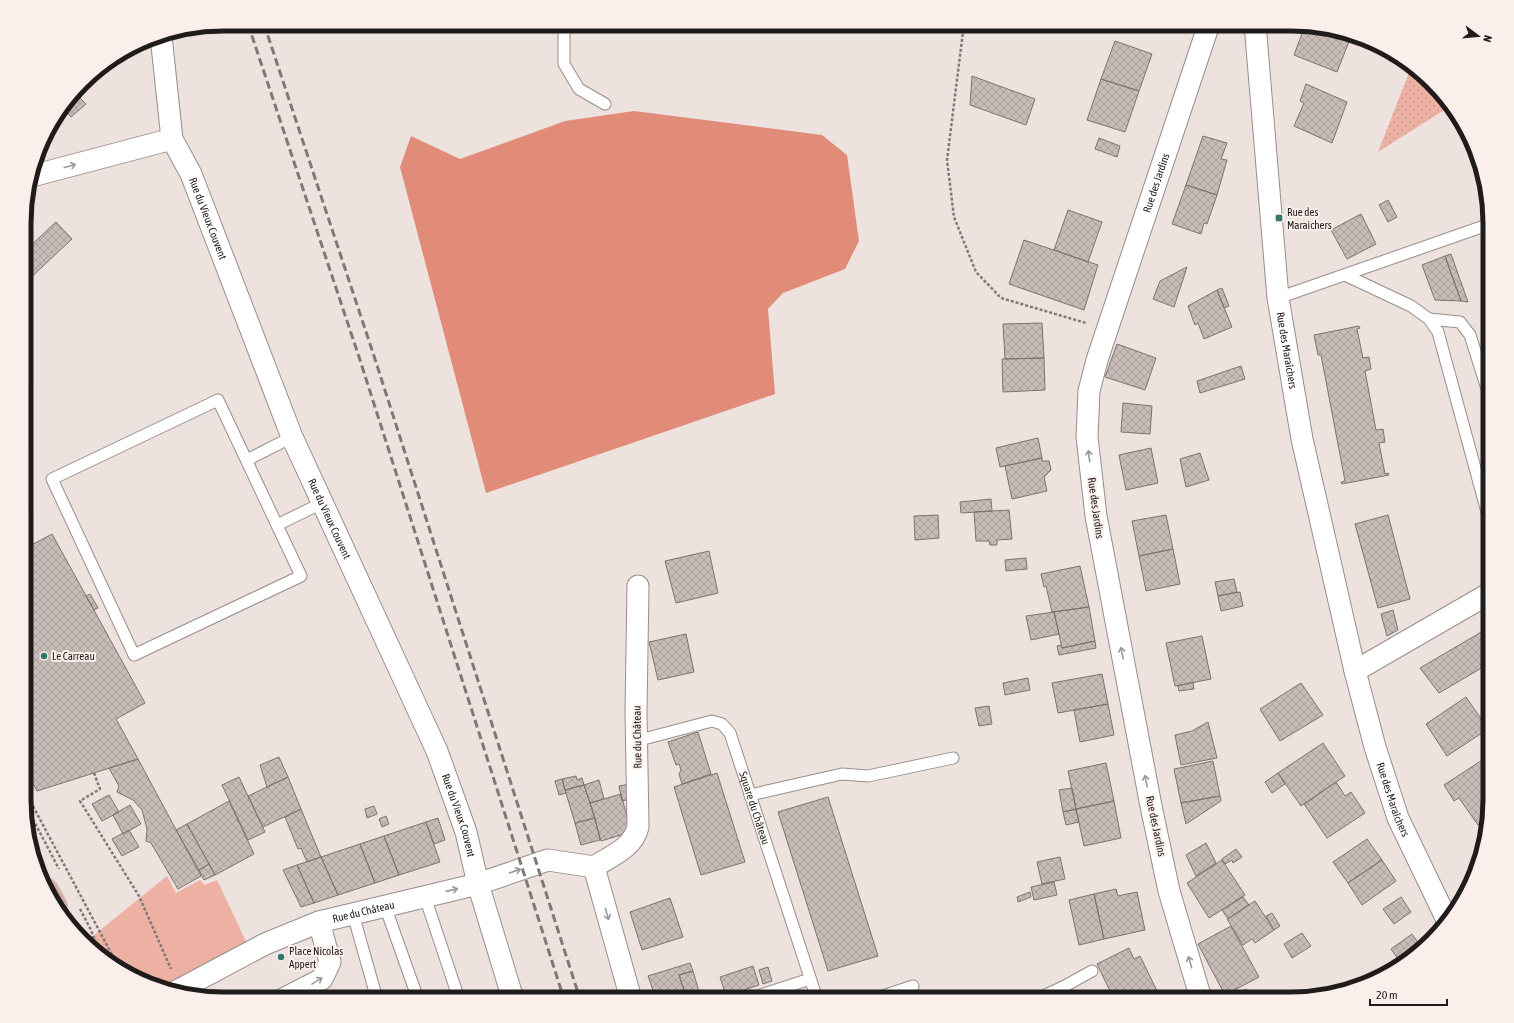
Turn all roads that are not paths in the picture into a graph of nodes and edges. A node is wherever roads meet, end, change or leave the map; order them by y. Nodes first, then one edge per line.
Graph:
1 (565, 31) edge
2 (1207, 31) edge
3 (1256, 31) edge
4 (162, 41) edge
5 (605, 104) dead end
6 (172, 140) junction
7 (38, 175) edge
8 (1483, 226) edge
9 (1345, 275) junction
10 (1278, 298) junction
11 (1429, 318) junction
12 (1483, 376) edge
13 (292, 437) junction
14 (247, 460) junction
15 (1483, 497) edge
16 (322, 503) junction
17 (277, 525) junction
18 (638, 586) dead end
19 (1483, 597) edge
20 (1355, 671) junction
21 (636, 741) junction
22 (953, 758) dead end
23 (750, 795) junction
24 (594, 867) junction
25 (478, 884) junction
26 (425, 897) junction
27 (384, 906) junction
28 (353, 914) junction
29 (1445, 915) edge
30 (319, 922) junction
31 (1092, 971) dead end
32 (810, 979) junction
33 (913, 986) dead end
34 (184, 987) edge
35 (1063, 987) junction
36 (296, 992) edge
37 (375, 992) edge
38 (415, 992) edge
39 (457, 992) edge
40 (511, 992) edge
41 (629, 992) edge
42 (772, 992) edge
43 (815, 992) edge
44 (895, 992) edge
45 (1052, 992) edge
46 (1065, 992) edge
47 (1199, 992) edge

1 - 5 lane
47 -> 2 street, Rue des Jardins
3 - 10 street, Rue des Maraîchers
4 - 6 street, Rue du Vieux Couvent
7 -> 6 street
6 - 13 street, Rue du Vieux Couvent
8 - 9 lane
9 - 10 lane
9 - 11 lane
10 - 20 street, Rue des Maraîchers
11 - 12 lane
11 - 15 lane
13 - 14 lane
13 - 16 street, Rue du Vieux Couvent
14 - 17 lane
14 - 17 lane
16 - 17 lane
16 - 25 street, Rue du Vieux Couvent
18 - 21 street, Rue du Château
19 - 20 street
20 - 29 street, Rue des Maraîchers
21 - 23 lane, Square du Château
21 - 24 street, Rue du Château
22 - 23 lane
23 - 32 lane, Square du Château
25 -> 24 street, Rue du Château
24 -> 41 street
26 -> 25 street, Rue du Château
25 - 40 street, Rue du Vieux Couvent
26 - 27 street, Rue du Château
26 - 39 lane
27 - 28 street, Rue du Château
27 - 38 lane
28 - 30 street, Rue du Château
28 - 37 lane
30 - 34 street, Rue du Château
36 -> 30 street, Rue du Château
31 - 35 lane
32 - 42 lane
32 - 43 lane, Square du Château
33 - 44 lane
35 - 45 lane
35 - 46 lane

